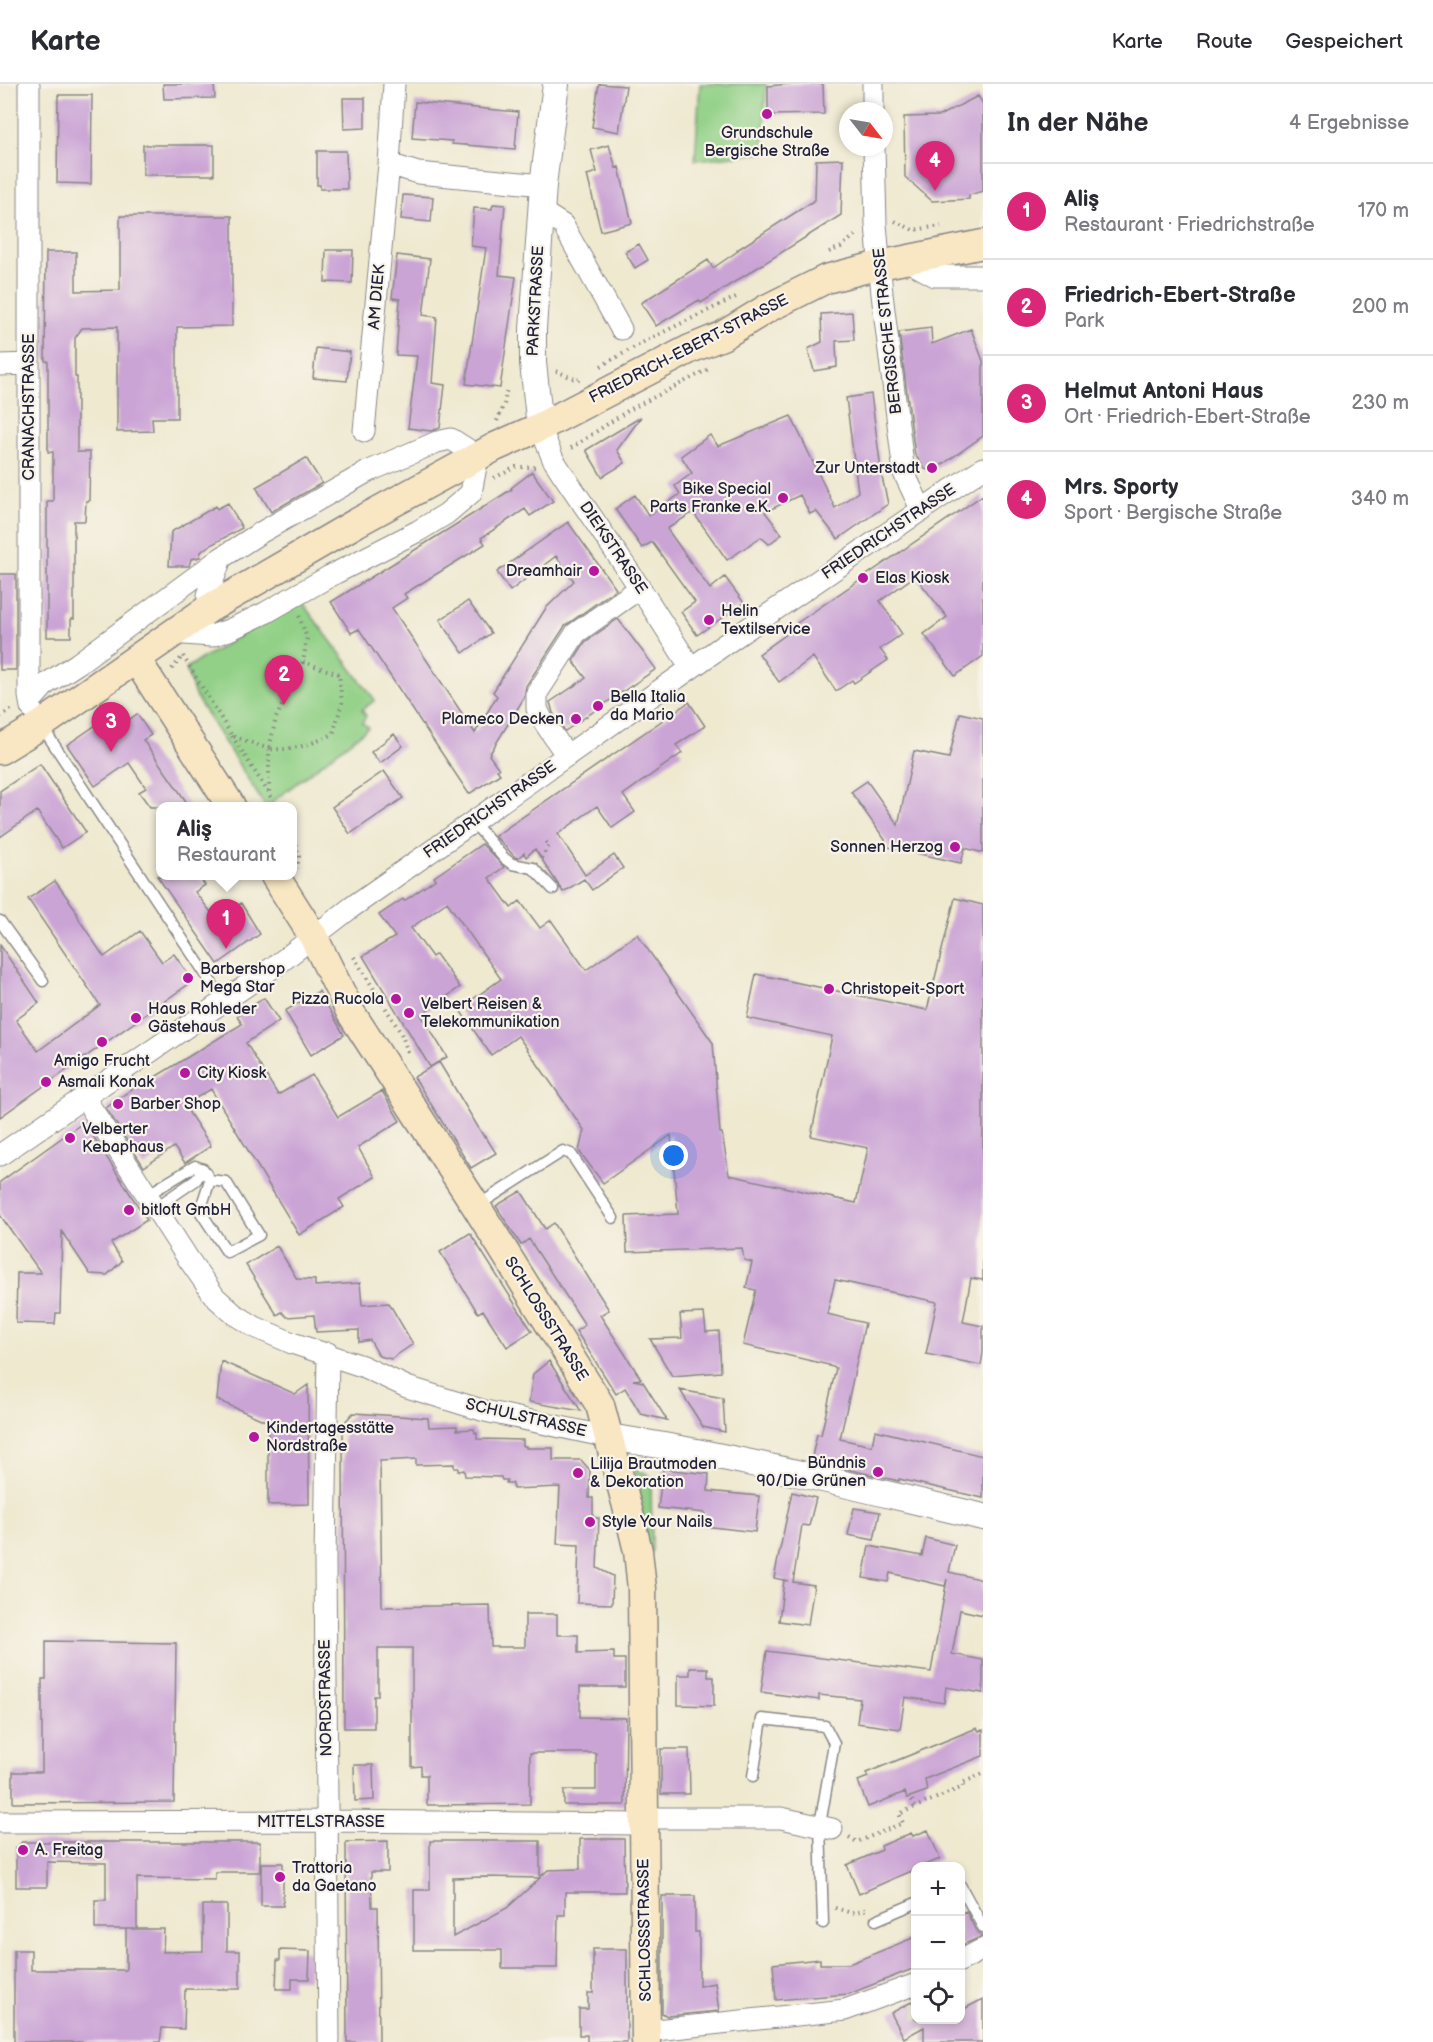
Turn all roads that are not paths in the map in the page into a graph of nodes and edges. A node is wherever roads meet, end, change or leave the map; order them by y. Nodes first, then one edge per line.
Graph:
1 (29, 84) edge
2 (394, 84) edge
3 (556, 84) edge
4 (873, 84) edge
5 (873, 102) edge
6 (874, 156) edge
7 (389, 164) junction
8 (543, 185) junction
9 (541, 212) junction
10 (983, 243) edge
11 (893, 262) junction
12 (983, 276) edge
13 (621, 329) dead end
14 (28, 364) junction
15 (0, 365) edge
16 (540, 427) junction
17 (364, 431) dead end
18 (478, 456) junction
19 (983, 468) edge
20 (922, 512) junction
21 (222, 558) junction
22 (640, 588) junction
23 (208, 609) junction
24 (177, 644) junction
25 (136, 658) junction
26 (691, 668) junction
27 (35, 719) junction
28 (0, 750) edge
29 (567, 756) junction
30 (228, 802) edge
31 (473, 822) junction
32 (289, 880) edge
33 (553, 889) dead end
34 (0, 921) edge
35 (313, 936) junction
36 (43, 981) dead end
37 (224, 1002) junction
38 (84, 1097) junction
39 (0, 1155) edge
40 (210, 1180) junction
41 (151, 1202) junction
42 (476, 1206) junction
43 (613, 1218) dead end
44 (328, 1353) junction
45 (608, 1437) junction
46 (983, 1517) edge
47 (753, 1776) dead end
48 (327, 1821) junction
49 (643, 1821) junction
50 (0, 1822) edge
51 (826, 1827) junction
52 (965, 1894) edge
53 (911, 1905) edge
54 (876, 1920) road end
55 (823, 1923) dead end
56 (983, 1927) edge
57 (983, 1949) edge
58 (965, 1958) edge
59 (911, 1985) edge
60 (646, 2036) edge
61 (329, 2042) edge

1 - 14 street, CRANACHSTRASSE
2 - 7 street, AM DIEK
3 - 8 street, PARKSTRASSE
4 - 5 street
6 - 11 street, BERGISCHE STRASSE
7 - 8 street
7 - 17 street, AM DIEK
8 - 9 street, PARKSTRASSE
9 - 13 street, PARKSTRASSE
9 - 16 street, PARKSTRASSE
10 - 11 main road, FRIEDRICH-EBERT-STRASSE
11 - 12 street
11 - 16 main road, FRIEDRICH-EBERT-STRASSE
11 - 20 street, BERGISCHE STRASSE
14 - 15 street
14 - 27 street, CRANACHSTRASSE
16 - 18 main road, FRIEDRICH-EBERT-STRASSE
16 - 22 street, DIEKSTRASSE
18 - 21 street, FRIEDRICH-EBERT-STRASSE
18 - 23 main road, FRIEDRICH-EBERT-STRASSE
18 - 24 street
19 - 20 street, FRIEDRICHSTRASSE
20 - 26 street, FRIEDRICHSTRASSE
21 - 23 street
21 - 27 street, FRIEDRICH-EBERT-STRASSE
22 - 26 street, DIEKSTRASSE
22 - 29 street
23 - 24 main road, FRIEDRICH-EBERT-STRASSE
24 - 25 main road, FRIEDRICH-EBERT-STRASSE
25 - 27 main road, FRIEDRICH-EBERT-STRASSE
25 - 30 main road
26 - 29 street, FRIEDRICHSTRASSE
27 - 28 main road, FRIEDRICH-EBERT-STRASSE
27 - 37 lane
29 - 31 street, FRIEDRICHSTRASSE
31 - 33 lane
31 - 35 street, FRIEDRICHSTRASSE
32 - 35 main road, SCHLOSSSTRASSE
34 - 36 lane
35 - 37 street, FRIEDRICHSTRASSE
35 - 42 main road, SCHLOSSSTRASSE
37 - 38 street, FRIEDRICHSTRASSE
38 - 39 street, FRIEDRICHSTRASSE
38 - 41 street, SCHULSTRASSE
40 - 40 lane
40 - 41 lane
41 - 44 street, SCHULSTRASSE
42 - 43 lane
42 - 45 main road, SCHLOSSSTRASSE
44 - 45 street, SCHULSTRASSE
44 - 48 street, NORDSTRASSE
45 - 46 street, SCHULSTRASSE
45 - 49 main road, SCHLOSSSTRASSE
47 - 51 lane
48 - 49 street, MITTELSTRASSE
48 - 50 street, MITTELSTRASSE
48 - 61 street, NORDSTRASSE
49 - 51 street
49 - 60 main road, SCHLOSSSTRASSE
51 - 55 lane
52 - 56 lane
53 - 54 lane
57 - 58 street
59 - 60 street

